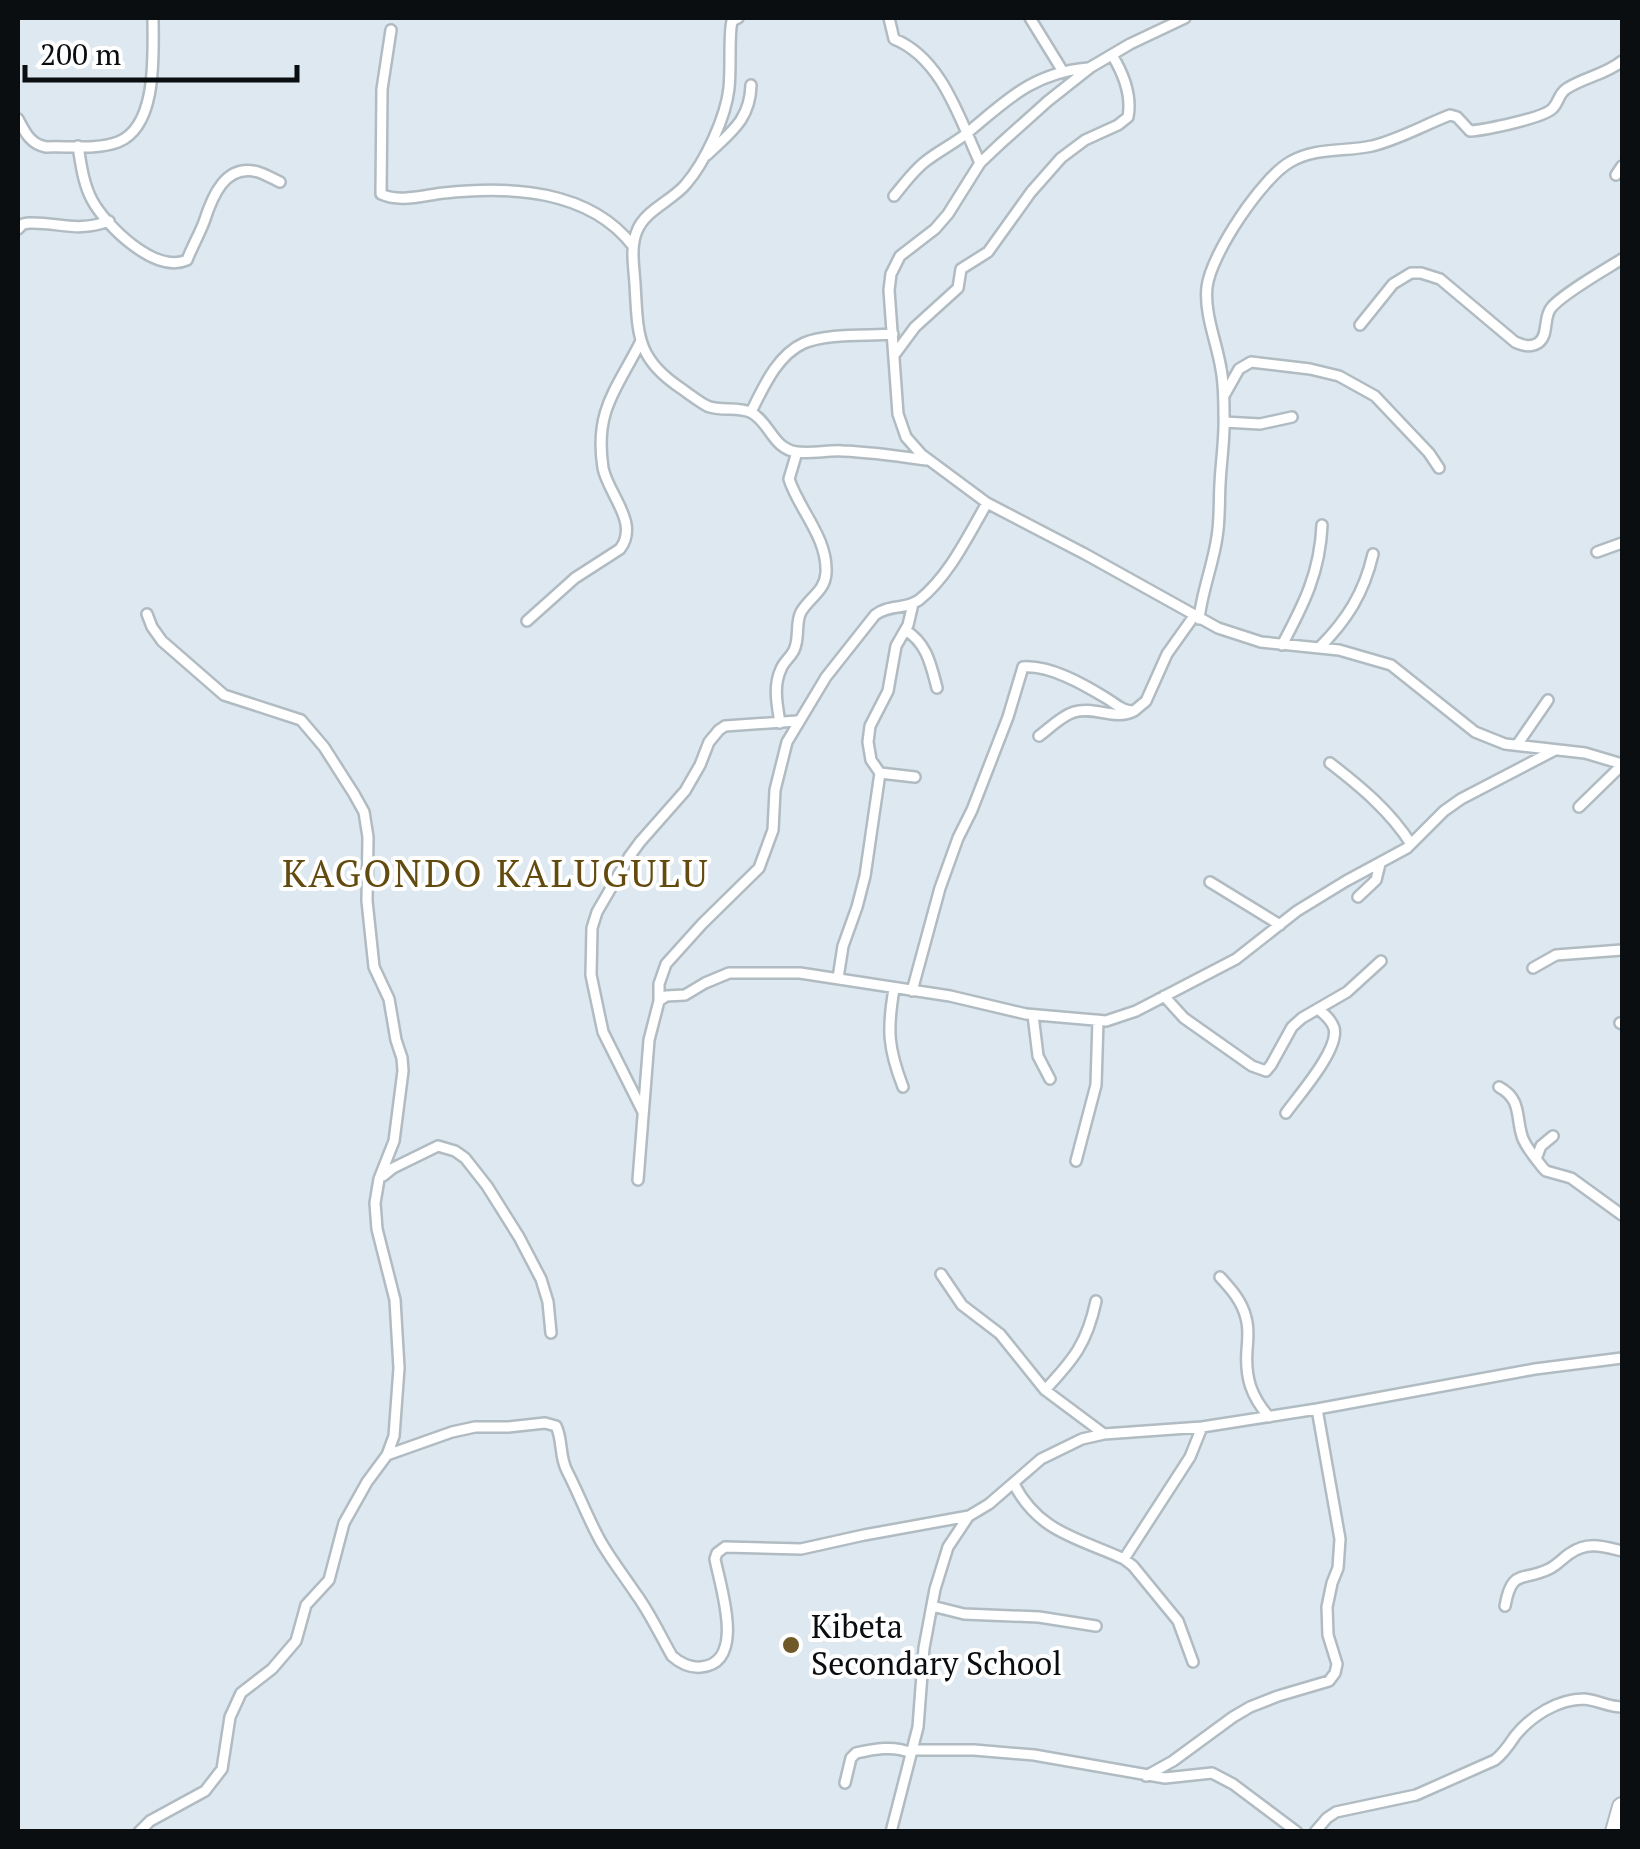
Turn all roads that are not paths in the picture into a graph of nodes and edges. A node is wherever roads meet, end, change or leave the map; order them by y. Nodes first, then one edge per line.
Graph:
1 (153, 18) edge
2 (738, 18) edge
3 (888, 18) edge
4 (1030, 18) edge
5 (1186, 18) edge
6 (391, 30) dead end
7 (1112, 54) junction
8 (1622, 61) edge
9 (1091, 67) junction
10 (1062, 70) junction
11 (751, 84) dead end
12 (18, 118) edge
13 (966, 134) junction
14 (78, 146) junction
15 (706, 157) junction
16 (980, 164) junction
17 (280, 182) dead end
18 (894, 196) dead end
19 (109, 221) junction
20 (18, 230) edge
21 (633, 246) junction
22 (1622, 258) edge
23 (1360, 325) dead end
24 (893, 334) junction
25 (641, 340) junction
26 (894, 354) junction
27 (1224, 397) junction
28 (750, 412) junction
29 (1292, 417) dead end
30 (1224, 422) junction
31 (797, 452) junction
32 (930, 460) junction
33 (1439, 468) dead end
34 (987, 503) junction
35 (1322, 525) dead end
36 (1622, 543) edge
37 (1597, 552) dead end
38 (1373, 554) dead end
39 (912, 604) junction
40 (147, 614) dead end
41 (1196, 618) junction
42 (527, 621) dead end
43 (905, 630) junction
44 (1282, 645) junction
45 (1319, 648) junction
46 (937, 688) dead end
47 (1548, 700) dead end
48 (1134, 711) junction
49 (780, 722) junction
50 (798, 722) junction
51 (1040, 736) dead end
52 (1517, 745) junction
53 (1556, 750) junction
54 (1330, 764) dead end
55 (1622, 765) edge
56 (880, 773) junction
57 (915, 777) dead end
58 (1578, 806) dead end
59 (1412, 844) junction
60 (1380, 864) junction
61 (1210, 882) dead end
62 (1358, 897) dead end
63 (1280, 925) junction
64 (1622, 950) edge
65 (1381, 961) dead end
66 (1533, 968) dead end
67 (838, 978) junction
68 (894, 989) junction
69 (912, 991) junction
70 (1164, 996) junction
71 (659, 1001) junction
72 (1318, 1009) junction
73 (1033, 1015) junction
74 (1098, 1020) junction
75 (1050, 1080) dead end
76 (903, 1087) dead end
77 (1498, 1087) dead end
78 (1286, 1113) dead end
79 (645, 1116) junction
80 (1552, 1136) dead end
81 (1536, 1159) junction
82 (1076, 1161) dead end
83 (379, 1179) junction
84 (638, 1180) dead end
85 (1622, 1216) edge
86 (941, 1274) dead end
87 (1220, 1277) dead end
88 (1096, 1300) dead end
89 (551, 1333) dead end
90 (1622, 1358) edge
91 (1045, 1390) junction
92 (1317, 1409) junction
93 (1269, 1417) junction
94 (1202, 1427) junction
95 (1104, 1434) junction
96 (387, 1455) junction
97 (1014, 1484) junction
98 (968, 1516) junction
99 (1622, 1551) edge
100 (1124, 1559) junction
101 (932, 1606) junction
102 (1505, 1606) dead end
103 (1096, 1626) dead end
104 (1193, 1662) dead end
105 (1622, 1708) edge
106 (911, 1751) junction
107 (1146, 1776) junction
108 (845, 1782) dead end
109 (1622, 1807) edge
110 (138, 1832) edge
111 (891, 1832) edge
112 (1297, 1832) edge
113 (1315, 1832) edge
114 (1615, 1832) edge

1 - 14 street
2 - 15 street
3 - 13 street
4 - 10 street
5 - 7 street
6 - 21 street
7 - 9 street
7 - 26 street
8 - 27 street
9 - 10 street
9 - 16 street
10 - 13 street
11 - 15 street
12 - 14 street
13 - 16 street
13 - 18 street
14 - 19 street
15 - 21 street
16 - 24 street
17 - 19 street
19 - 20 street
21 - 25 street
22 - 23 street
24 - 26 street
24 - 28 street
25 - 28 street
25 - 42 street
26 - 32 street
27 - 30 street
27 - 33 street
28 - 31 street
29 - 30 street
30 - 41 street
31 - 32 street
31 - 49 street
32 - 34 street
34 - 39 street
34 - 41 street
35 - 44 street
36 - 37 street
38 - 45 street
39 - 43 street
39 - 50 street
40 - 83 street
41 - 44 street
41 - 48 street
43 - 46 street
43 - 56 street
44 - 45 street
45 - 52 street
47 - 52 street
48 - 51 street
48 - 69 street
49 - 50 street
49 - 79 street
50 - 71 street
52 - 53 street
53 - 55 street
53 - 59 street
54 - 59 street
55 - 58 street
56 - 57 street
56 - 67 street
59 - 60 street
60 - 62 street
60 - 63 street
61 - 63 street
63 - 70 street
64 - 66 street
65 - 72 street
67 - 68 street
67 - 71 street
68 - 69 street
68 - 76 street
69 - 73 street
70 - 72 street
70 - 74 street
71 - 79 street
72 - 78 street
73 - 74 street
73 - 75 street
74 - 82 street
77 - 81 street
79 - 84 street
80 - 81 street
81 - 85 street
83 - 89 street
83 - 96 street
86 - 91 street
87 - 93 street
88 - 91 street
90 - 92 street
91 - 95 street
92 - 93 street
92 - 107 street
93 - 94 street
94 - 95 street
94 - 100 street
95 - 97 street
96 - 98 street
96 - 110 street
97 - 98 street
97 - 100 street
98 - 101 street
99 - 102 street
100 - 104 street
101 - 103 street
101 - 106 street
105 - 113 street
106 - 107 street
106 - 108 street
106 - 111 street
107 - 112 street
109 - 114 highway

